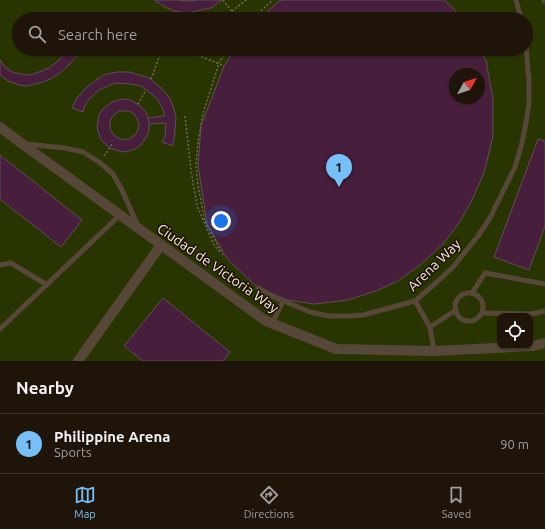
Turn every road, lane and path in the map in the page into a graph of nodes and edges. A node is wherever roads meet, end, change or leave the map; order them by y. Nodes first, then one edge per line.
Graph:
1 (223, 0) edge
2 (246, 0) edge
3 (273, 0) edge
4 (516, 0) edge
5 (232, 11) joint
6 (260, 12) edge
7 (519, 12) edge
8 (159, 56) edge
9 (201, 56) edge
10 (224, 56) edge
11 (527, 56) edge
12 (219, 63) junction
13 (224, 66) dead end
14 (151, 79) dead end
15 (146, 90) dead end
16 (138, 104) dead end
17 (185, 116) dead end
18 (0, 127) edge
19 (21, 143) junction
20 (113, 143) dead end
21 (99, 162) junction
22 (120, 216) junction
23 (140, 230) junction
24 (160, 245) junction
25 (0, 265) edge
26 (545, 284) edge
27 (47, 285) junction
28 (258, 288) dead end
29 (472, 293) junction
30 (283, 301) junction
31 (415, 301) junction
32 (456, 310) junction
33 (545, 311) edge
34 (482, 313) junction
35 (272, 324) junction
36 (430, 327) junction
37 (0, 329) edge
38 (545, 343) edge
39 (434, 351) junction
40 (78, 361) edge

1 - 5 path
2 - 5 path
3 - 6 path
4 - 7 lane
8 - 14 path
9 - 12 path
10 - 12 path
11 - 31 lane, Arena Way
12 - 13 path
12 - 17 path
15 - 16 path
18 - 19 street, Ciudad de Victoria Way
19 - 21 lane
19 - 22 street, Ciudad de Victoria Way
20 - 21 path
21 - 23 lane
22 - 23 street, Ciudad de Victoria Way
22 - 27 lane
23 - 24 street, Ciudad de Victoria Way
24 - 35 street, Ciudad de Victoria Way
24 - 40 street
25 - 27 lane
26 - 29 lane
27 - 37 lane
28 - 30 lane, Arena Way
29 - 32 lane
29 - 34 lane
30 - 31 lane, Arena Way
30 - 35 lane
31 - 36 lane
32 - 34 lane
32 - 36 lane
33 - 34 lane
35 - 39 street, Ciudad de Victoria Way
36 - 39 lane
38 - 39 street, Ciudad de Victoria Way

